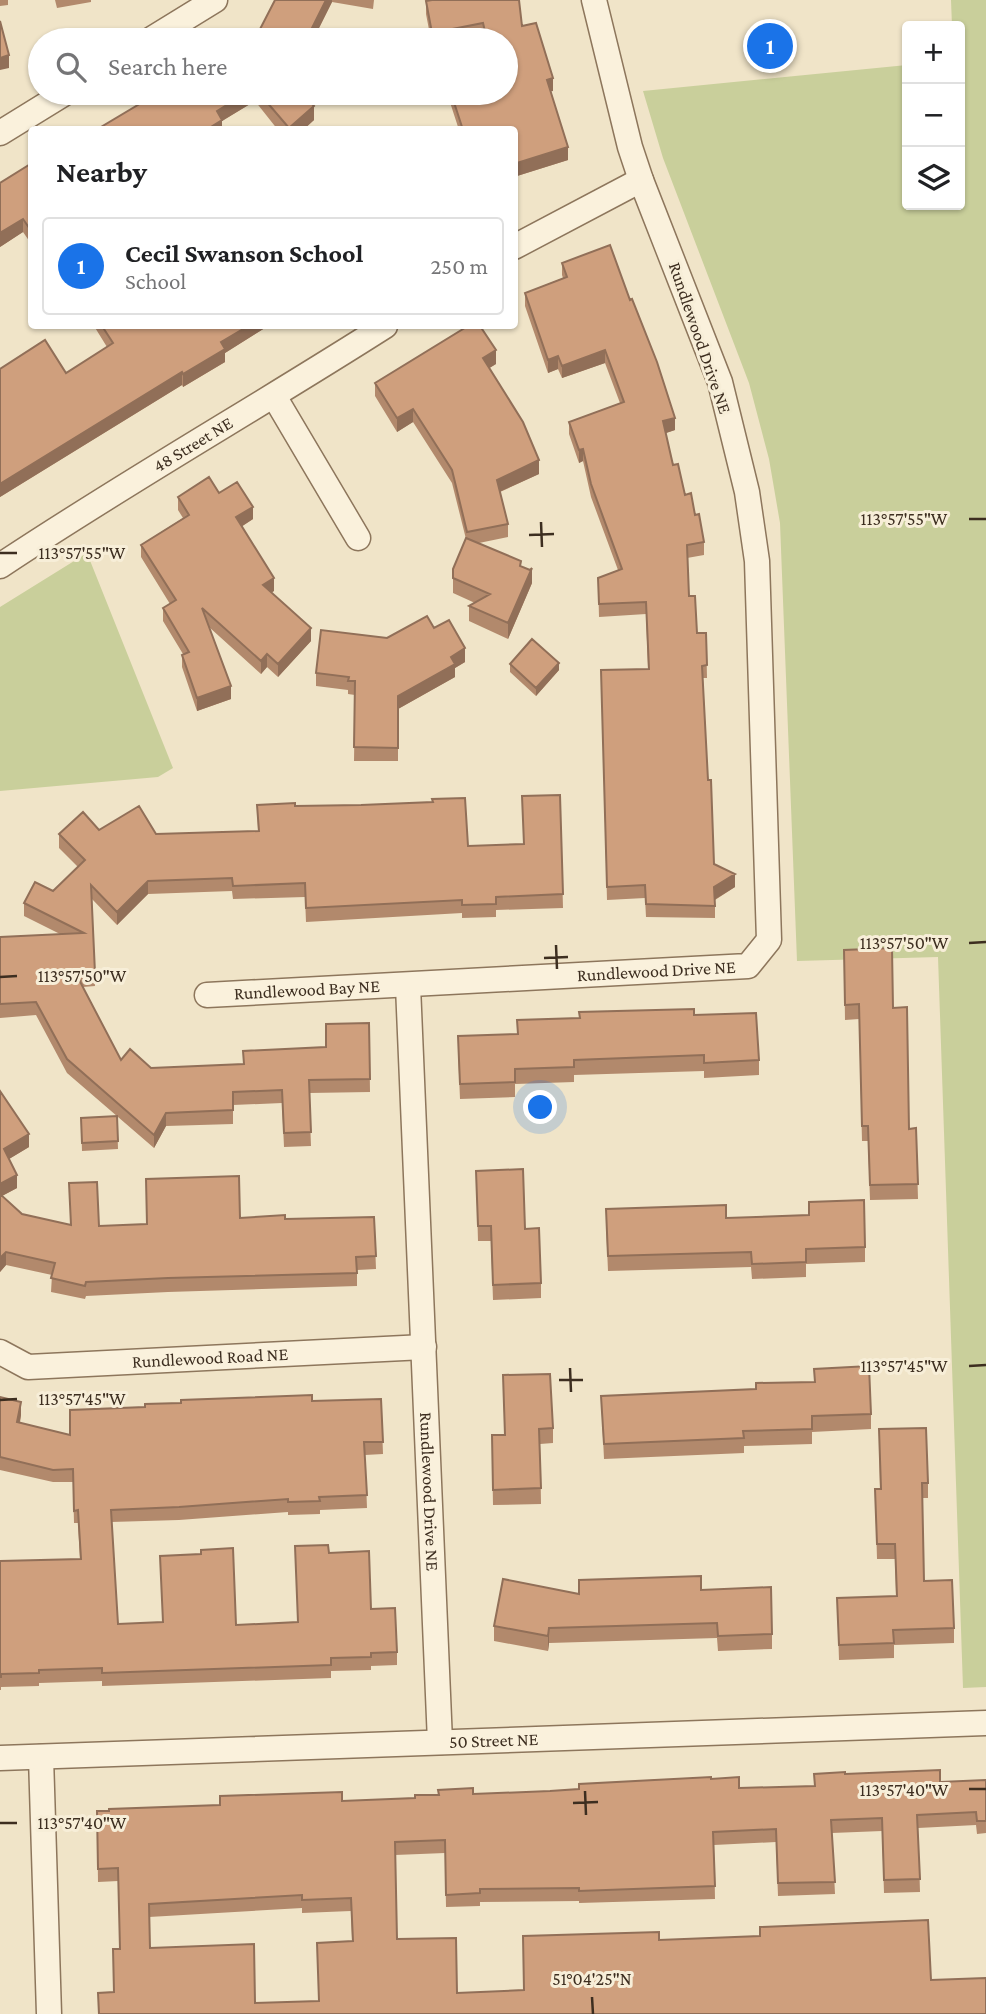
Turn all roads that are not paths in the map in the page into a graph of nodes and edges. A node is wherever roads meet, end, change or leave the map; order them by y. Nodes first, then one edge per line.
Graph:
1 (215, 0) edge
2 (594, 0) edge
3 (170, 28) edge
4 (46, 105) edge
5 (0, 133) edge
6 (641, 180) junction
7 (518, 245) edge
8 (380, 329) edge
9 (274, 396) junction
10 (358, 538) dead end
11 (0, 566) edge
12 (408, 986) junction
13 (206, 995) dead end
14 (424, 1347) junction
15 (0, 1352) edge
16 (986, 1723) edge
17 (440, 1742) junction
18 (41, 1757) junction
19 (0, 1758) edge
20 (49, 2014) edge

1 - 3 street
2 - 6 street, Rundlewood Drive NE
4 - 5 street
6 - 7 street
6 - 12 street, Rundlewood Drive NE
8 - 9 street, 48 Street NE
9 - 10 street
9 - 11 street, 48 Street NE
12 - 13 street, Rundlewood Bay NE
12 - 14 street, Rundlewood Drive NE
14 - 15 street, Rundlewood Road NE
14 - 17 street, Rundlewood Drive NE
16 - 17 street, 50 Street NE
17 - 18 street, 50 Street NE
18 - 19 street, 50 Street NE
18 - 20 street

